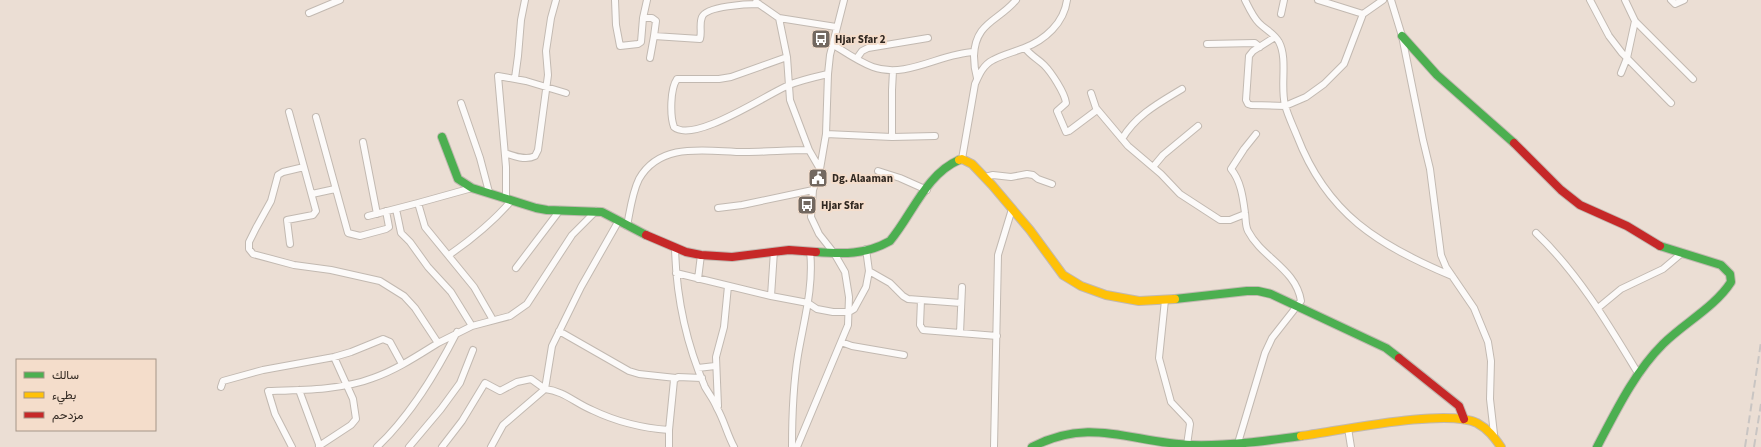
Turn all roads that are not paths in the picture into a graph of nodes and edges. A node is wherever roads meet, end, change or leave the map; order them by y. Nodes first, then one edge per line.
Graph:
1 (340, 0) edge
2 (525, 0) edge
3 (556, 0) edge
4 (615, 0) edge
5 (647, 0) edge
6 (844, 0) edge
7 (1016, 0) edge
8 (1067, 0) edge
9 (1245, 0) edge
10 (1284, 0) edge
11 (1318, 0) edge
12 (1383, 0) edge
13 (1391, 0) edge
14 (1590, 0) edge
15 (1625, 0) edge
16 (1671, 0) edge
17 (1684, 0) edge
18 (744, 2) edge
19 (756, 2) edge
20 (309, 13) dead end
21 (1281, 14) dead end
22 (1363, 14) junction
23 (643, 18) junction
24 (779, 18) junction
25 (1635, 21) junction
26 (836, 27) junction
27 (654, 36) junction
28 (1402, 36) junction
29 (1275, 37) junction
30 (928, 38) dead end
31 (832, 44) junction
32 (1207, 44) dead end
33 (1260, 47) junction
34 (1025, 48) junction
35 (974, 52) junction
36 (787, 57) junction
37 (650, 58) dead end
38 (857, 58) junction
39 (1627, 58) junction
40 (893, 71) junction
41 (1621, 72) dead end
42 (828, 74) junction
43 (515, 78) junction
44 (977, 78) junction
45 (1693, 78) dead end
46 (789, 85) junction
47 (547, 88) junction
48 (1182, 89) dead end
49 (566, 93) dead end
50 (1091, 93) dead end
51 (461, 103) dead end
52 (1671, 103) dead end
53 (1285, 106) junction
54 (1097, 110) junction
55 (289, 112) dead end
56 (316, 117) dead end
57 (1198, 126) dead end
58 (826, 134) junction
59 (1256, 134) dead end
60 (935, 136) dead end
61 (442, 137) dead end
62 (892, 137) junction
63 (1122, 139) junction
64 (363, 142) dead end
65 (809, 150) junction
66 (505, 153) junction
67 (962, 159) junction
68 (304, 166) junction
69 (1153, 167) junction
70 (820, 170) junction
71 (878, 171) dead end
72 (985, 177) junction
73 (1052, 184) dead end
74 (472, 188) junction
75 (335, 189) junction
76 (813, 190) junction
77 (926, 190) junction
78 (489, 192) junction
79 (312, 194) junction
80 (508, 200) junction
81 (418, 204) junction
82 (718, 208) dead end
83 (396, 209) junction
84 (1012, 209) junction
85 (560, 210) junction
86 (386, 211) junction
87 (596, 211) junction
88 (377, 214) junction
89 (1245, 214) junction
90 (368, 216) dead end
91 (618, 222) junction
92 (627, 226) junction
93 (1536, 233) dead end
94 (290, 244) dead end
95 (675, 247) junction
96 (866, 249) junction
97 (774, 251) junction
98 (810, 251) junction
99 (834, 253) junction
100 (1682, 253) junction
101 (701, 255) junction
102 (449, 256) junction
103 (516, 268) dead end
104 (869, 271) junction
105 (676, 273) junction
106 (1453, 276) junction
107 (698, 279) junction
108 (728, 286) junction
109 (962, 287) dead end
110 (771, 296) junction
111 (921, 300) junction
112 (1165, 300) junction
113 (808, 303) junction
114 (961, 303) junction
115 (1298, 307) junction
116 (1598, 308) junction
117 (848, 312) junction
118 (493, 320) junction
119 (472, 326) junction
120 (559, 331) junction
121 (457, 332) junction
122 (960, 333) junction
123 (997, 336) junction
124 (841, 342) junction
125 (438, 343) junction
126 (473, 350) dead end
127 (904, 355) dead end
128 (334, 357) junction
129 (402, 364) junction
130 (715, 366) junction
131 (698, 368) junction
132 (1640, 373) junction
133 (676, 378) junction
134 (702, 378) junction
135 (348, 384) junction
136 (221, 386) dead end
137 (545, 389) junction
138 (299, 390) junction
139 (718, 410) junction
140 (1464, 419) junction
141 (1348, 428) junction
142 (669, 430) junction
143 (1494, 434) junction
144 (1238, 443) junction
145 (1187, 445) junction
146 (319, 446) edge
147 (292, 447) edge
148 (377, 447) edge
149 (409, 447) edge
150 (442, 447) edge
151 (491, 447) edge
152 (669, 447) edge
153 (734, 447) edge
154 (792, 447) edge
155 (797, 447) edge
156 (994, 447) edge
157 (1032, 447) edge
158 (1351, 447) edge
159 (1501, 447) edge
160 (1597, 447) edge

1 - 20 street
2 - 43 street
3 - 47 street
4 - 23 street
5 - 23 street
6 - 26 street
7 - 35 street
8 - 34 street
9 - 29 street
10 - 21 street
11 - 22 street
12 - 22 street
13 - 28 street
14 - 39 street
15 - 25 street
16 - 17 street
18 - 19 street
18 - 27 street
19 - 24 street
22 - 53 street
23 - 27 street
24 - 26 street
24 - 36 street
25 - 39 street
25 - 45 street
26 - 31 street
27 - 37 street
28 - 100 street
28 - 106 street
29 - 33 street
29 - 53 street
30 - 38 street
31 - 38 street
31 - 42 street
32 - 33 street
33 - 53 street
34 - 44 street
34 - 54 street
35 - 40 street
35 - 44 street
36 - 46 street
36 - 46 street
38 - 40 street
39 - 41 street
39 - 52 street
40 - 62 street
42 - 46 street
42 - 58 street
43 - 47 street
43 - 66 street
44 - 67 street
46 - 65 street
47 - 49 street
47 - 66 street
48 - 63 street
50 - 54 street
51 - 78 street
53 - 106 street
54 - 63 street
55 - 68 street
56 - 75 street
57 - 69 street
58 - 62 street
58 - 70 street
59 - 89 street
60 - 62 street
61 - 74 street
63 - 69 street
64 - 88 street
65 - 70 street
65 - 92 street
66 - 80 street
67 - 72 street
67 - 77 street
68 - 79 street
68 - 125 street
69 - 89 street
70 - 76 street
71 - 77 street
72 - 73 street
72 - 84 street
74 - 78 street
74 - 81 street
75 - 79 street
75 - 86 street
76 - 82 street
76 - 99 street
77 - 96 street
78 - 80 street
79 - 94 street
80 - 85 street
80 - 102 street
81 - 83 street
81 - 102 street
83 - 86 street
83 - 119 street
84 - 112 street
84 - 123 street
85 - 87 street
85 - 103 street
86 - 88 street
87 - 91 street
87 - 118 street
88 - 90 street
89 - 115 street
91 - 92 street
91 - 120 street
92 - 95 street
93 - 116 street
95 - 101 street
95 - 105 street
96 - 99 street
96 - 104 street
97 - 98 street
97 - 101 street
97 - 110 street
98 - 99 street
98 - 113 street
99 - 117 street
100 - 116 street
100 - 132 street
101 - 107 street
102 - 118 street
104 - 111 street
104 - 117 street
105 - 107 street
105 - 131 street
106 - 143 street
107 - 108 street
108 - 110 street
108 - 130 street
109 - 114 street
110 - 113 street
111 - 114 street
111 - 122 street
112 - 115 street
112 - 145 street
113 - 117 street
113 - 154 street
114 - 122 street
115 - 140 street
115 - 144 street
116 - 132 street
117 - 124 street
118 - 119 street
119 - 121 street
120 - 133 street
120 - 137 street
121 - 125 street
121 - 148 street
122 - 123 street
123 - 156 street
124 - 127 street
124 - 155 street
125 - 129 street
126 - 149 street
128 - 129 street
128 - 135 street
128 - 136 street
129 - 135 street
130 - 131 street
130 - 139 street
131 - 134 street
132 - 160 street
133 - 134 street
133 - 142 street
134 - 139 street
135 - 138 street
135 - 146 street
137 - 142 street
137 - 150 street
137 - 151 street
138 - 146 street
138 - 147 street
139 - 153 street
140 - 141 street
140 - 143 street
141 - 144 street
141 - 158 street
142 - 152 street
143 - 159 street
144 - 145 street
145 - 157 street

